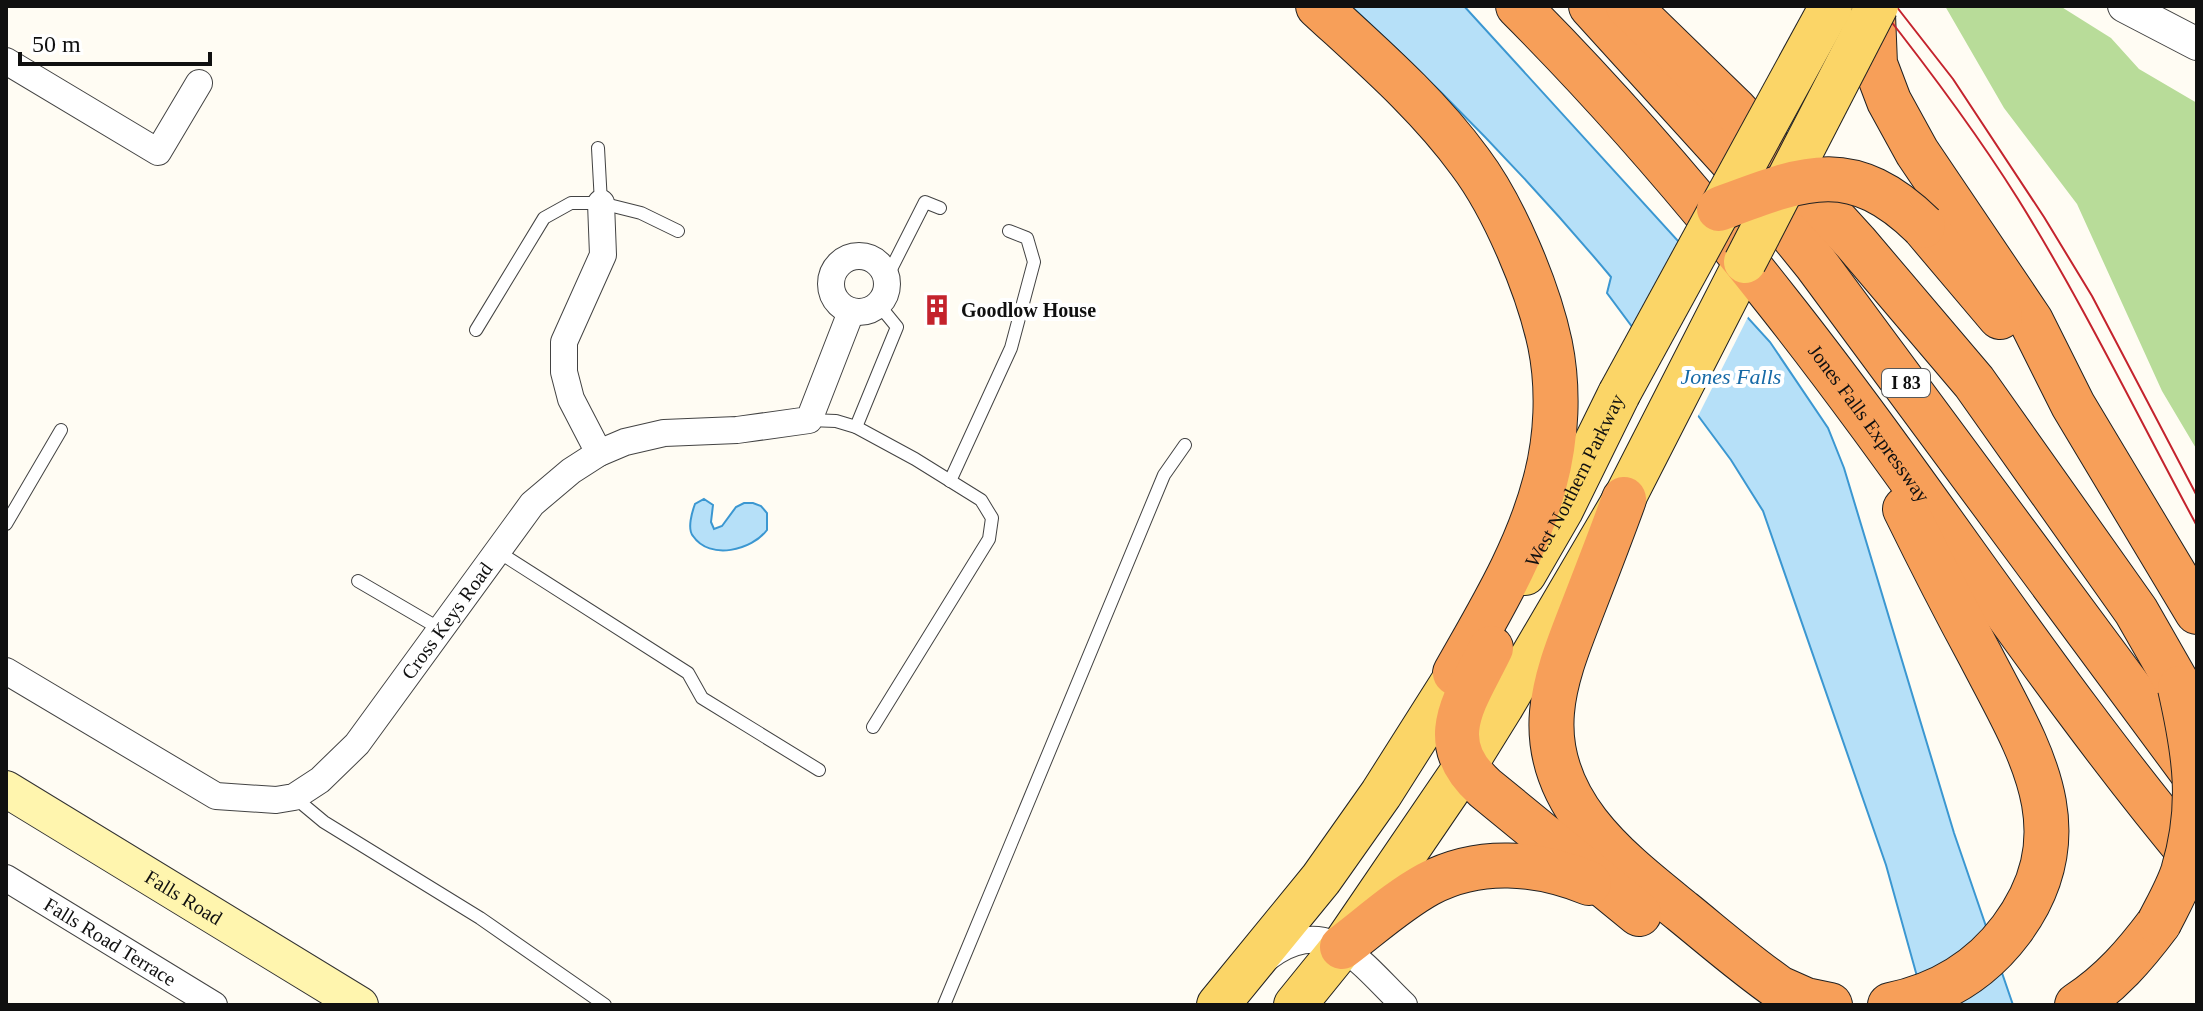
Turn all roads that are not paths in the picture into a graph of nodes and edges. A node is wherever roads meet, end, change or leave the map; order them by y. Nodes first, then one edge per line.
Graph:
1 (1318, 6) edge
2 (1518, 6) edge
3 (1591, 6) edge
4 (1628, 6) edge
5 (1831, 6) edge
6 (2124, 6) edge
7 (1875, 10) edge
8 (2197, 44) edge
9 (6, 61) edge
10 (199, 83) dead end
11 (598, 148) dead end
12 (1785, 184) junction
13 (601, 203) junction
14 (940, 208) dead end
15 (1719, 209) junction
16 (1938, 216) junction
17 (678, 231) dead end
18 (1009, 231) dead end
19 (887, 277) junction
20 (879, 305) junction
21 (851, 312) junction
22 (476, 330) dead end
23 (1850, 399) junction
24 (809, 420) junction
25 (856, 427) junction
26 (61, 430) dead end
27 (1185, 445) dead end
28 (599, 453) junction
29 (950, 481) junction
30 (1624, 499) junction
31 (6, 524) edge
32 (497, 551) junction
33 (1535, 560) junction
34 (358, 581) dead end
35 (2197, 612) edge
36 (442, 630) junction
37 (6, 671) edge
38 (1455, 673) junction
39 (873, 727) dead end
40 (1466, 765) junction
41 (819, 770) dead end
42 (2197, 779) edge
43 (6, 789) edge
44 (294, 797) junction
45 (2197, 862) edge
46 (6, 878) edge
47 (1613, 893) junction
48 (1342, 947) junction
49 (1229, 992) edge
50 (214, 1005) edge
51 (360, 1005) edge
52 (605, 1005) edge
53 (944, 1005) edge
54 (1295, 1005) edge
55 (1404, 1005) edge
56 (1750, 1005) edge
57 (1830, 1005) edge
58 (1890, 1005) edge
59 (2077, 1005) edge

1 - 38 highway
2 - 23 highway, Jones Falls Expressway / I 83
3 - 42 highway, I 83
4 - 59 highway, bridge
5 - 15 main road, West Northern Parkway, bridge
6 - 8 street
7 - 12 main road, bridge
7 - 16 highway
9 - 10 street
11 - 13 lane
12 - 15 highway, bridge
12 - 16 highway, bridge
12 - 30 main road, bridge
13 - 17 lane
13 - 22 lane
13 - 28 street
14 - 19 lane
15 - 33 main road, West Northern Parkway, bridge
16 - 35 highway
18 - 29 lane
19 - 20 street
19 - 21 street
20 - 21 street
20 - 25 lane
21 - 24 street
23 - 45 highway, Jones Falls Expressway / I 83
23 - 58 highway
24 - 25 lane
24 - 28 street, Cross Keys Road
25 - 29 lane
26 - 31 lane
27 - 53 lane
28 - 32 street, Cross Keys Road
29 - 39 lane
30 - 40 main road
30 - 57 highway
32 - 36 street, Cross Keys Road
32 - 41 lane
33 - 38 main road, West Northern Parkway
33 - 40 highway
34 - 36 lane
36 - 44 street, Cross Keys Road
37 - 44 street
38 - 49 main road, West Northern Parkway
40 - 47 highway
40 - 48 main road
43 - 51 main road, Falls Road
44 - 52 lane
46 - 50 street, Falls Road Terrace
47 - 48 highway
47 - 56 highway
48 - 49 street
48 - 54 main road
48 - 55 street

